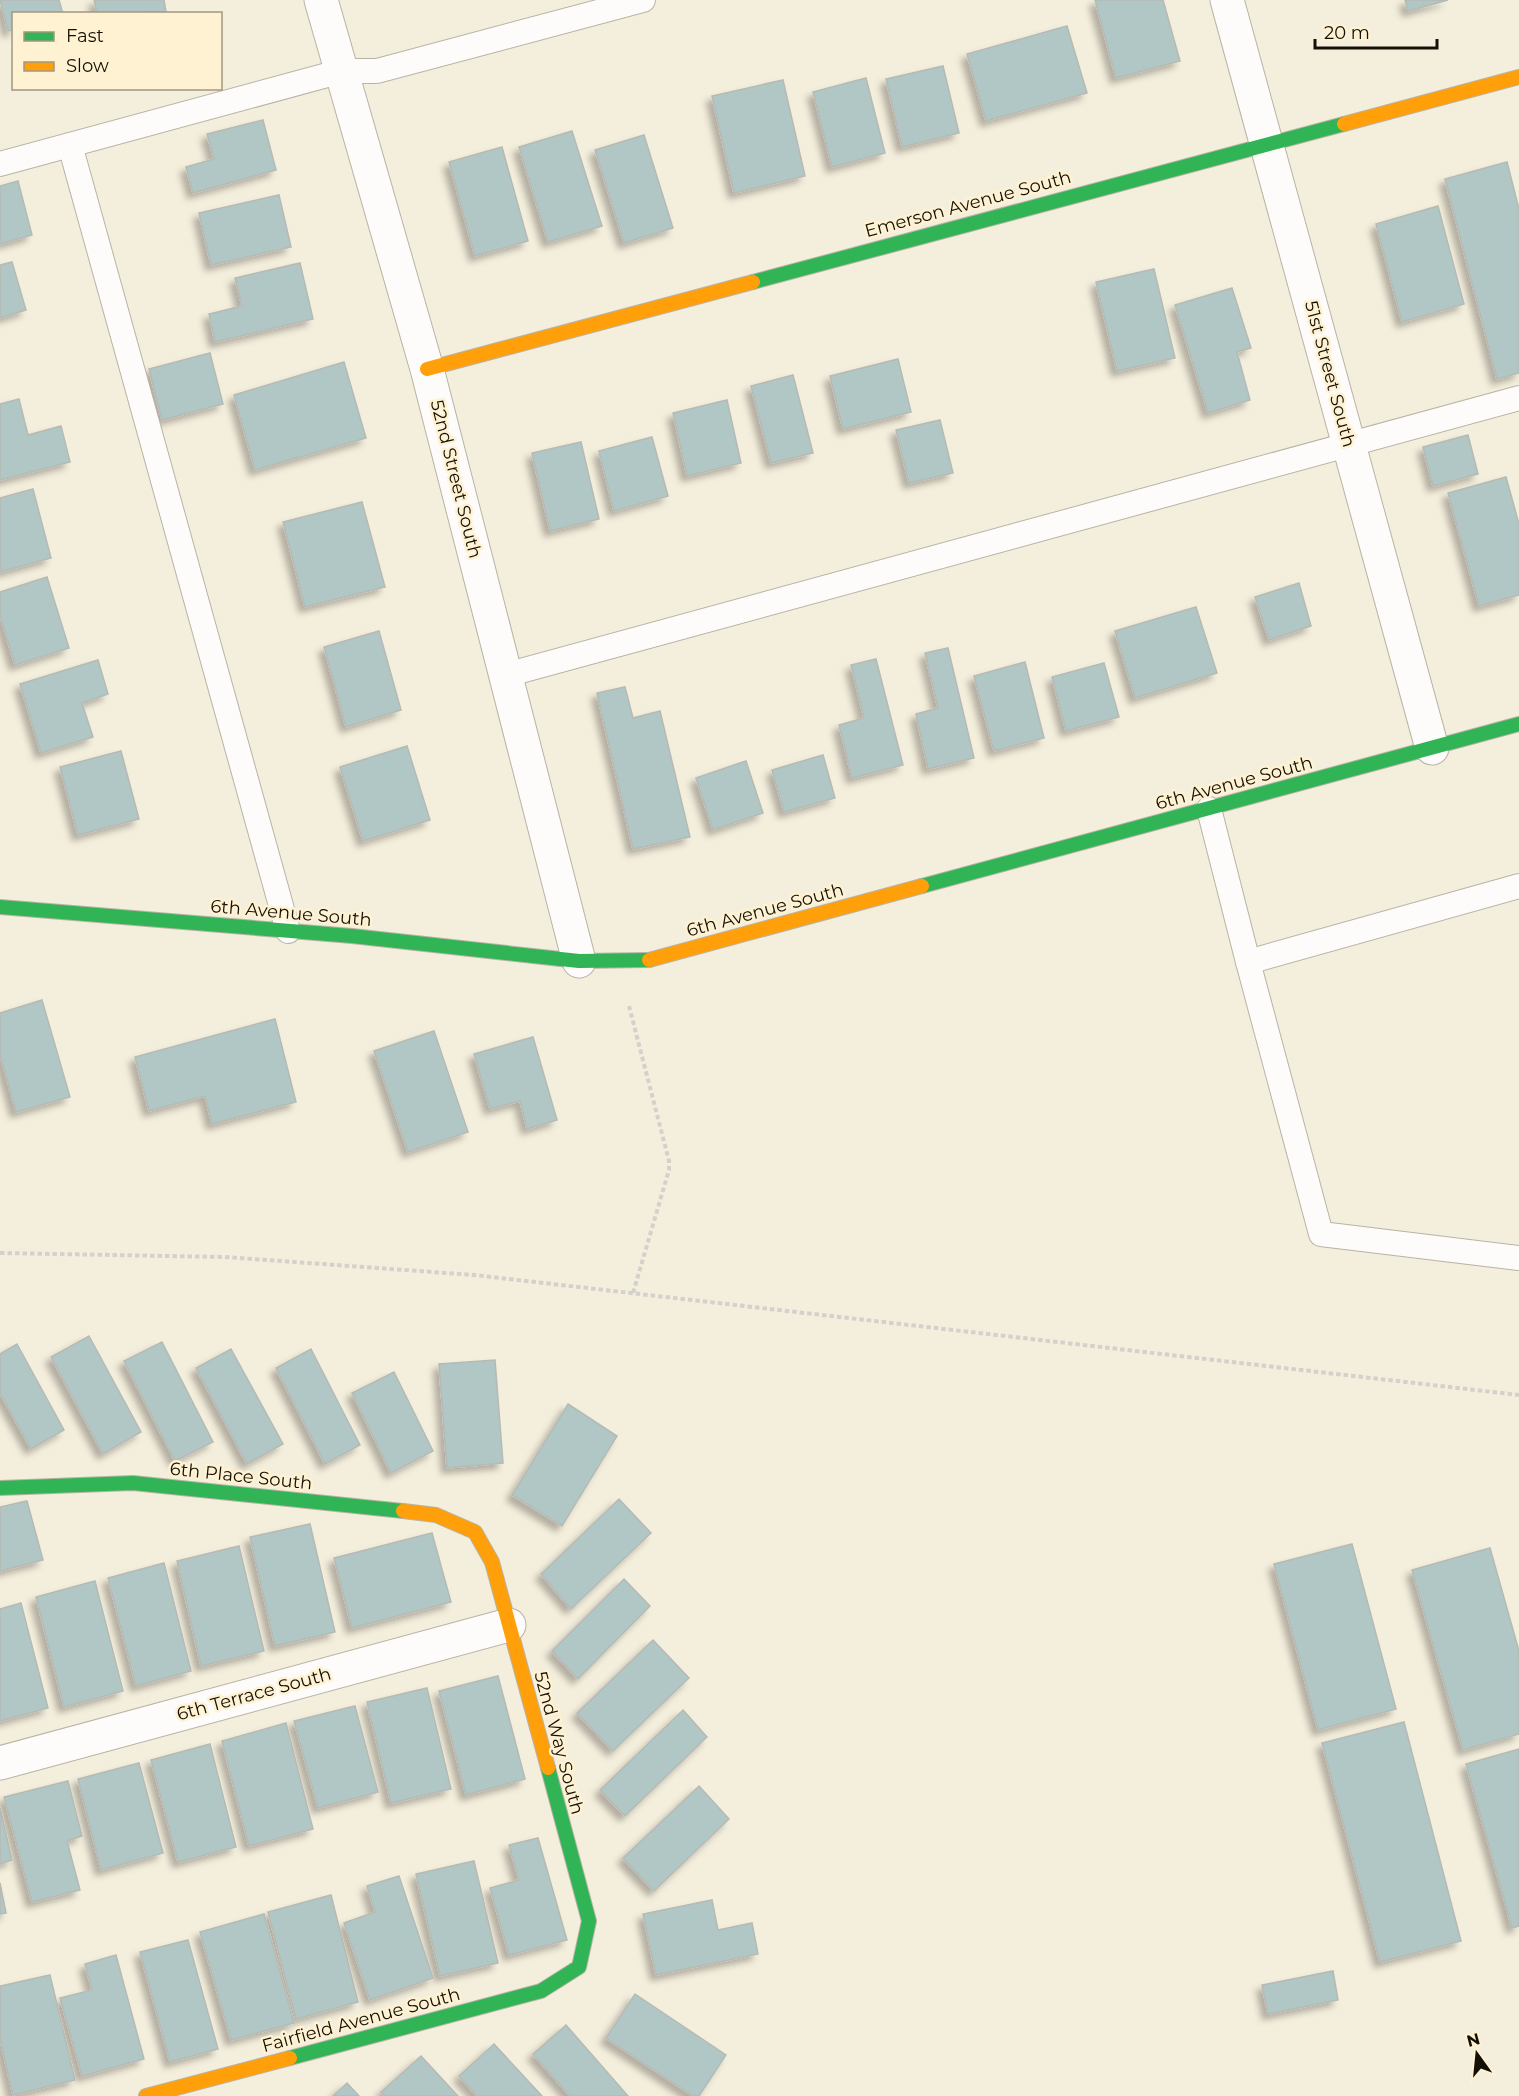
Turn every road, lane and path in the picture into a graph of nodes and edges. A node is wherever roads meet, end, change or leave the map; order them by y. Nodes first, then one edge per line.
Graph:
1 (321, 0) edge
2 (644, 0) edge
3 (1227, 0) edge
4 (342, 71) junction
5 (1519, 77) edge
6 (1266, 142) junction
7 (70, 145) junction
8 (0, 164) edge
9 (427, 369) junction
10 (1519, 398) edge
11 (1348, 444) junction
12 (506, 675) junction
13 (1519, 724) edge
14 (1432, 748) junction
15 (1209, 809) junction
16 (1519, 886) edge
17 (0, 907) edge
18 (288, 931) junction
19 (579, 961) junction
20 (1248, 962) junction
21 (629, 1006) dead end
22 (0, 1253) edge
23 (1519, 1258) edge
24 (633, 1293) junction
25 (1519, 1395) edge
26 (0, 1488) edge
27 (475, 1532) joint
28 (509, 1625) junction
29 (0, 1763) edge
30 (579, 1966) joint
31 (146, 2096) edge

1 - 4 street, 52nd Street South
2 - 4 lane
3 - 6 street, 51st Street South
4 - 7 lane
4 - 9 street, 52nd Street South
5 - 6 street, Emerson Avenue South
6 - 9 street, Emerson Avenue South
6 - 11 street, 51st Street South
7 - 8 lane
7 - 18 lane
9 - 12 street, 52nd Street South
10 - 11 lane
11 - 12 lane
11 - 14 street, 51st Street South
12 - 19 street, 52nd Street South
13 - 14 street, 6th Avenue South
14 - 15 street, 6th Avenue South
15 - 19 street, 6th Avenue South
15 - 20 lane
16 - 20 lane
17 - 18 street, 6th Avenue South
18 - 19 street, 6th Avenue South
20 - 23 lane
21 - 24 path
22 - 24 path
24 - 25 path
26 - 27 street, 6th Place South
27 - 28 street, 52nd Way South
28 - 29 street, 6th Terrace South
28 - 30 street, 52nd Way South
30 - 31 street, Fairfield Avenue South

